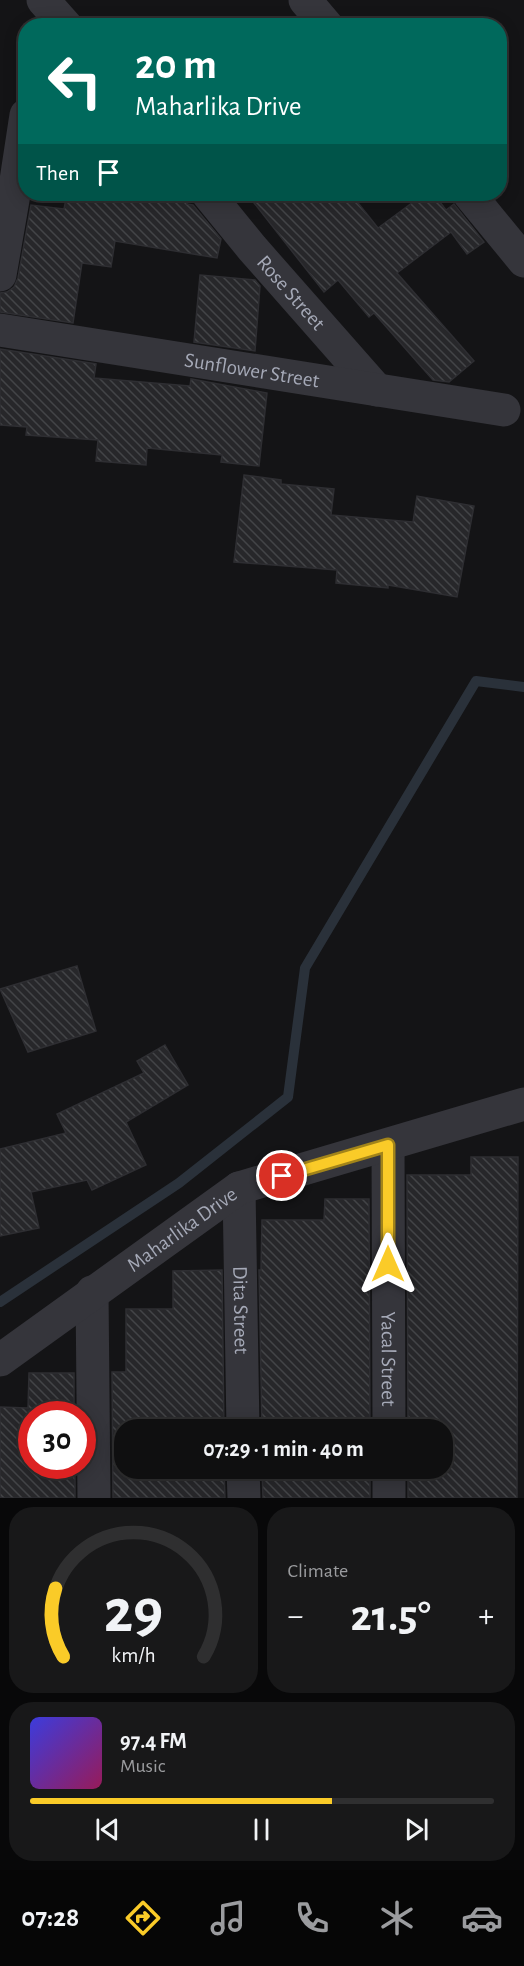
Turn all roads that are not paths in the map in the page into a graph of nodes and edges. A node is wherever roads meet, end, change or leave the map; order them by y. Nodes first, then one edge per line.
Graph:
1 (43, 0) edge
2 (305, 0) edge
3 (41, 18) edge
4 (59, 18) edge
5 (320, 18) edge
6 (18, 172) edge
7 (214, 201) edge
8 (475, 201) edge
9 (524, 261) edge
10 (0, 274) edge
11 (0, 330) edge
12 (377, 390) junction
13 (504, 410) dead end
14 (524, 1104) edge
15 (388, 1145) junction
16 (239, 1188) junction
17 (92, 1292) junction
18 (0, 1360) edge
19 (243, 1419) edge
20 (389, 1419) edge
21 (243, 1479) edge
22 (389, 1479) edge
23 (94, 1498) edge
24 (244, 1498) edge
25 (389, 1498) edge

1 - 3 street
1 - 4 street
2 - 5 street
6 - 10 street
7 - 12 street, Rose Street
8 - 9 street
11 - 12 street, Sunflower Street
12 - 13 street, Sunflower Street
14 - 15 street, Maharlika Drive
15 - 16 street, Maharlika Drive
15 - 20 street, Yacal Street
16 - 17 street, Maharlika Drive
16 - 19 street, Dita Street
17 - 18 street, Maharlika Drive
17 - 23 street
21 - 24 street
22 - 25 street

